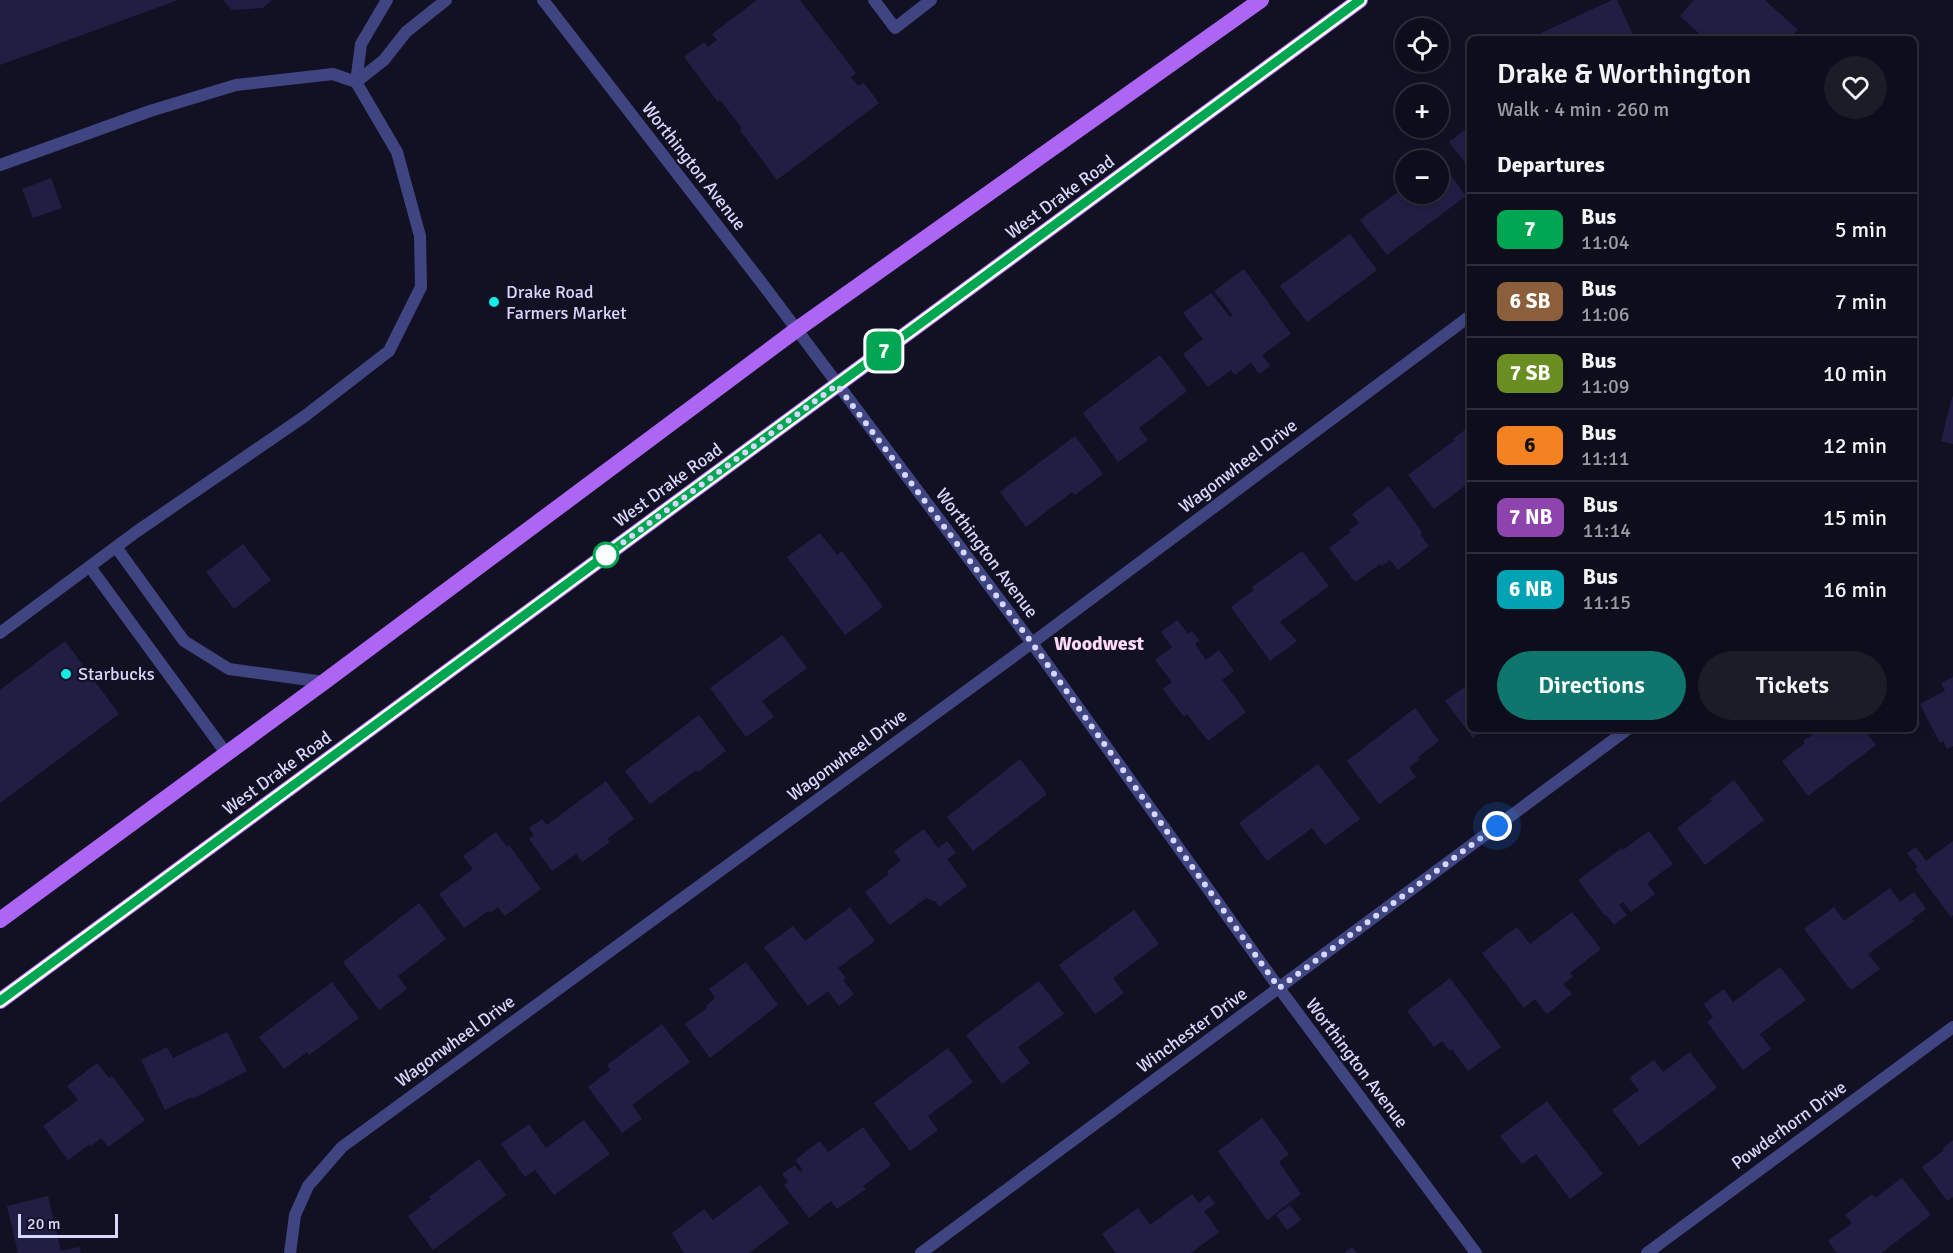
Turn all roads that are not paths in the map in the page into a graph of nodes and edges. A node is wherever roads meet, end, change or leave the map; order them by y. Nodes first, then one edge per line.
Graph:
1 (387, 0) edge
2 (446, 0) edge
3 (543, 0) edge
4 (874, 0) edge
5 (931, 0) edge
6 (1261, 0) edge
7 (1360, 0) edge
8 (356, 82) junction
9 (0, 165) edge
10 (1467, 318) edge
11 (796, 330) junction
12 (837, 385) junction
13 (116, 547) junction
14 (90, 567) junction
15 (0, 633) edge
16 (1032, 643) junction
17 (324, 682) junction
18 (1624, 732) edge
19 (226, 753) junction
20 (0, 921) edge
21 (1279, 988) junction
22 (0, 1001) edge
23 (1953, 1027) edge
24 (290, 1253) edge
25 (921, 1253) edge
26 (1476, 1253) edge
27 (1647, 1253) edge

1 - 8 street
2 - 8 street
3 - 11 street, Worthington Avenue
4 - 5 street
6 - 11 main road
7 - 12 main road, West Drake Road
8 - 9 street
8 - 13 street
10 - 16 street, Wagonwheel Drive
11 - 12 street, Worthington Avenue
11 - 17 main road
12 - 16 street, Worthington Avenue
12 - 22 main road, West Drake Road
13 - 14 street
13 - 17 street
14 - 15 street
14 - 19 street
16 - 21 street, Worthington Avenue
16 - 24 street, Wagonwheel Drive
17 - 19 main road
18 - 21 street, Winchester Drive
19 - 20 main road
21 - 25 street, Winchester Drive
21 - 26 street, Worthington Avenue
23 - 27 street, Powderhorn Drive

